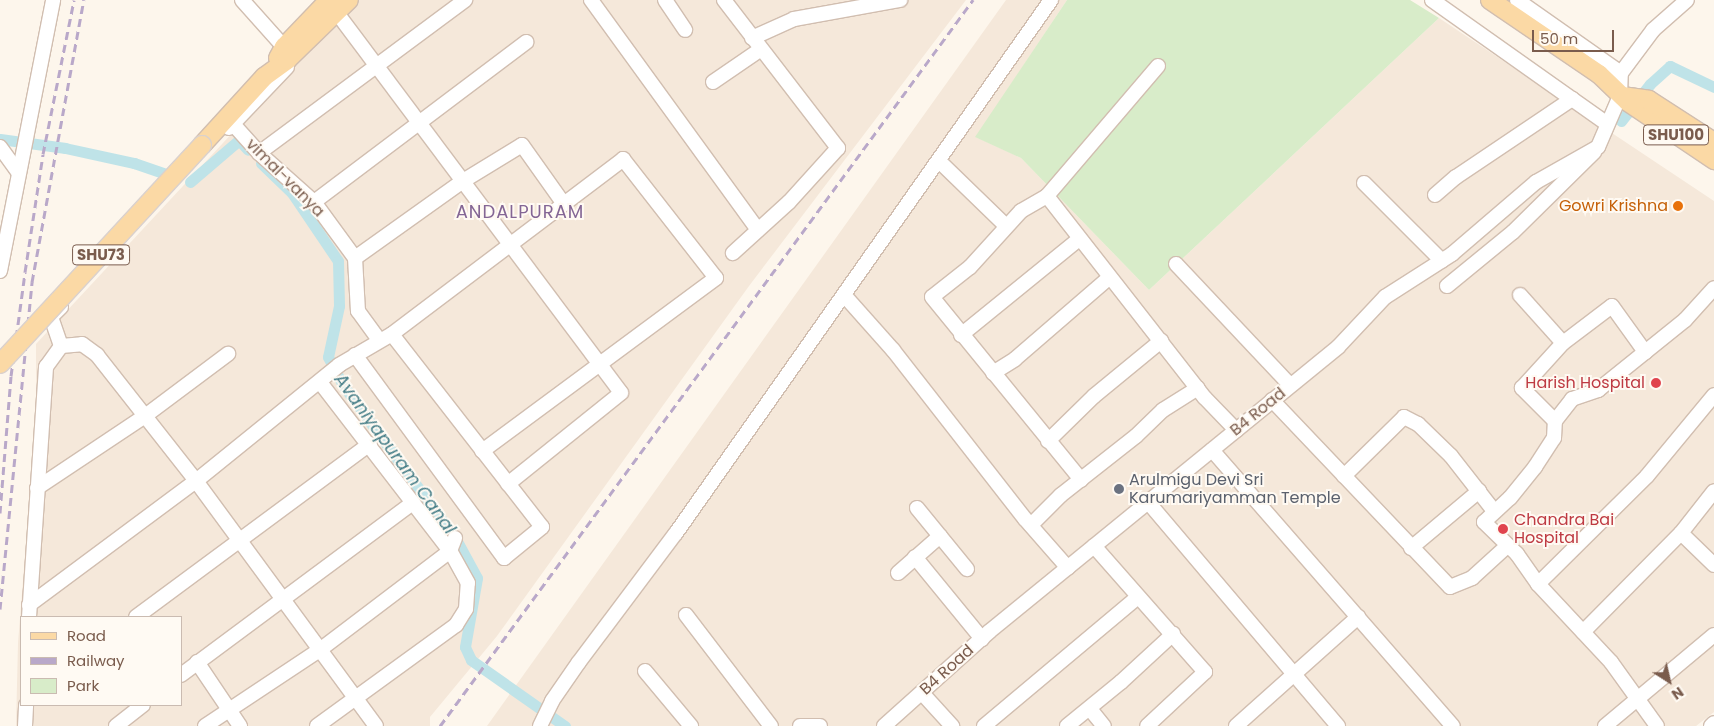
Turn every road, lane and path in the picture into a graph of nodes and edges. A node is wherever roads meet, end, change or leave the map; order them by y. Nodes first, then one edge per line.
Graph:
1 (53, 0) edge
2 (242, 0) edge
3 (349, 0) edge
4 (465, 0) edge
5 (591, 0) edge
6 (665, 0) edge
7 (724, 0) edge
8 (900, 0) edge
9 (1051, 0) edge
10 (1432, 0) edge
11 (1490, 0) edge
12 (1517, 0) edge
13 (1687, 0) edge
14 (332, 5) edge
15 (685, 30) dead end
16 (752, 38) junction
17 (526, 42) dead end
18 (760, 49) junction
19 (289, 50) junction
20 (1158, 66) dead end
21 (377, 67) junction
22 (1621, 72) junction
23 (713, 82) dead end
24 (1572, 98) junction
25 (1634, 101) junction
26 (418, 122) junction
27 (1606, 123) junction
28 (232, 124) junction
29 (1714, 142) edge
30 (0, 147) edge
31 (1598, 147) junction
32 (259, 153) junction
33 (1714, 160) edge
34 (939, 161) junction
35 (18, 172) junction
36 (463, 181) junction
37 (1364, 183) dead end
38 (1435, 195) dead end
39 (1047, 196) junction
40 (314, 202) junction
41 (564, 204) junction
42 (1005, 225) junction
43 (758, 230) junction
44 (1079, 239) junction
45 (511, 245) junction
46 (733, 253) dead end
47 (355, 258) junction
48 (1442, 261) junction
49 (1176, 264) dead end
50 (0, 271) edge
51 (1110, 278) junction
52 (1447, 286) dead end
53 (1714, 288) edge
54 (844, 295) junction
55 (1520, 295) dead end
56 (392, 334) junction
57 (961, 335) junction
58 (379, 340) junction
59 (1161, 341) junction
60 (1563, 343) junction
61 (61, 346) junction
62 (1645, 352) junction
63 (228, 354) dead end
64 (355, 355) junction
65 (0, 364) edge
66 (601, 366) junction
67 (993, 373) junction
68 (330, 374) junction
69 (1290, 385) junction
70 (1198, 388) junction
71 (1714, 395) edge
72 (1272, 400) junction
73 (145, 416) junction
74 (1555, 421) junction
75 (1236, 430) junction
76 (1048, 441) junction
77 (370, 444) junction
78 (1212, 450) junction
79 (482, 451) junction
80 (1344, 476) junction
81 (1081, 480) junction
82 (196, 481) junction
83 (508, 484) junction
84 (37, 488) junction
85 (1479, 491) junction
86 (1714, 491) edge
87 (1148, 502) junction
88 (413, 503) junction
89 (917, 508) dead end
90 (1494, 511) junction
91 (1030, 525) junction
92 (1681, 533) junction
93 (940, 536) junction
94 (239, 541) junction
95 (452, 545) junction
96 (1094, 546) junction
97 (1507, 546) junction
98 (1411, 548) junction
99 (915, 557) junction
100 (1714, 564) edge
101 (1068, 568) junction
102 (967, 569) dead end
103 (898, 573) dead end
104 (1538, 584) junction
105 (1138, 597) junction
106 (282, 600) junction
107 (29, 611) edge
108 (686, 615) dead end
109 (137, 616) edge
110 (1358, 618) junction
111 (1583, 632) junction
112 (1173, 634) junction
113 (1714, 635) edge
114 (982, 639) junction
115 (321, 648) junction
116 (197, 662) junction
117 (646, 671) dead end
118 (182, 674) edge
119 (1294, 674) junction
120 (922, 692) junction
121 (357, 696) junction
122 (1635, 698) junction
123 (26, 706) edge
124 (142, 706) edge
125 (228, 709) junction
126 (1090, 709) junction
127 (125, 723) edge
128 (541, 723) edge
129 (1714, 723) edge
130 (25, 726) edge
131 (206, 726) edge
132 (240, 726) edge
133 (317, 726) edge
134 (376, 726) edge
135 (691, 726) edge
136 (772, 726) edge
137 (800, 726) edge
138 (820, 726) edge
139 (884, 726) edge
140 (952, 726) edge
141 (984, 726) edge
142 (1067, 726) edge
143 (1104, 726) edge
144 (1147, 726) edge
145 (1236, 726) edge
146 (1338, 726) edge
147 (1453, 726) edge
148 (1605, 726) edge
149 (1657, 726) edge
150 (1711, 726) edge

1 - 35 street
2 - 19 street
3 - 14 main road, SHU73
4 - 21 street
5 - 43 street
6 - 15 street
7 - 16 street
8 - 16 street
9 - 34 street
10 - 24 street
11 - 25 main road, SHU100
12 - 22 street
13 - 22 street
14 - 19 main road, SHU73
14 - 21 street
16 - 18 street
17 - 26 street
18 - 23 street
18 - 43 street
19 - 28 street
19 - 65 main road, SHU73, bridge
20 - 39 street
21 - 26 street
21 - 32 street
22 - 25 street
24 - 27 street
24 - 38 street
25 - 27 street
25 - 29 main road, SHU100
25 - 33 main road, SHU100
26 - 36 street
26 - 40 street
27 - 31 street
28 - 32 street, vimal-vanya
28 - 61 street
30 - 35 street
31 - 48 street, B4 Road
31 - 52 street
32 - 40 street, vimal-vanya
34 - 42 street
34 - 54 street
35 - 50 street
36 - 41 street
36 - 45 street
36 - 47 street
37 - 48 street
39 - 42 street
39 - 44 street
40 - 47 street, vimal-vanya
41 - 45 street
41 - 66 street
42 - 57 street
43 - 46 street
44 - 51 street
44 - 57 street
45 - 56 street
45 - 66 street
47 - 58 street
48 - 69 street, B4 Road
49 - 69 street
51 - 59 street
51 - 67 street
53 - 62 street
54 - 91 street
54 - 128 street
55 - 60 street
56 - 58 street
56 - 79 street
57 - 67 street
58 - 64 street
59 - 70 street
59 - 76 street
60 - 62 street
60 - 74 street
61 - 73 street
61 - 84 street
62 - 74 street
63 - 73 street
64 - 68 street
64 - 83 street
66 - 79 street
66 - 83 street
67 - 76 street
68 - 77 street
68 - 82 street
69 - 72 street, B4 Road
70 - 75 street
70 - 81 street
71 - 104 street
72 - 75 street, B4 Road
72 - 80 street
73 - 82 street
73 - 84 street
74 - 90 street
75 - 78 street, B4 Road
76 - 81 street
77 - 88 street
77 - 94 street
78 - 87 street, B4 Road
78 - 110 street
79 - 83 street
80 - 85 street
80 - 98 street
81 - 91 street
82 - 94 street
82 - 107 street
84 - 107 street
85 - 90 street
85 - 98 street
86 - 92 street
87 - 96 street, B4 Road
87 - 119 street
88 - 95 street
88 - 106 street
89 - 93 street
90 - 97 street
91 - 101 street
92 - 100 street
92 - 111 street
93 - 99 street
93 - 102 street
94 - 106 street
94 - 109 street
95 - 115 street
95 - 121 street
96 - 101 street, B4 Road
96 - 105 street
97 - 98 street
97 - 104 street
99 - 103 street
99 - 114 street
101 - 114 street, B4 Road
104 - 111 street
105 - 112 street
105 - 141 street
106 - 115 street
106 - 116 street
108 - 136 street
110 - 119 street
110 - 147 street
111 - 122 street
112 - 126 street
112 - 144 street
113 - 122 street
114 - 120 street, B4 Road
115 - 121 street
115 - 125 street
116 - 118 street
116 - 125 street
117 - 135 street
119 - 145 street
119 - 146 street
120 - 139 street, B4 Road
120 - 140 street
121 - 133 street
121 - 134 street
122 - 148 street
122 - 149 street
123 - 130 street
124 - 127 street
125 - 131 street
125 - 132 street
126 - 142 street
126 - 143 street
129 - 150 street
137 - 138 street

